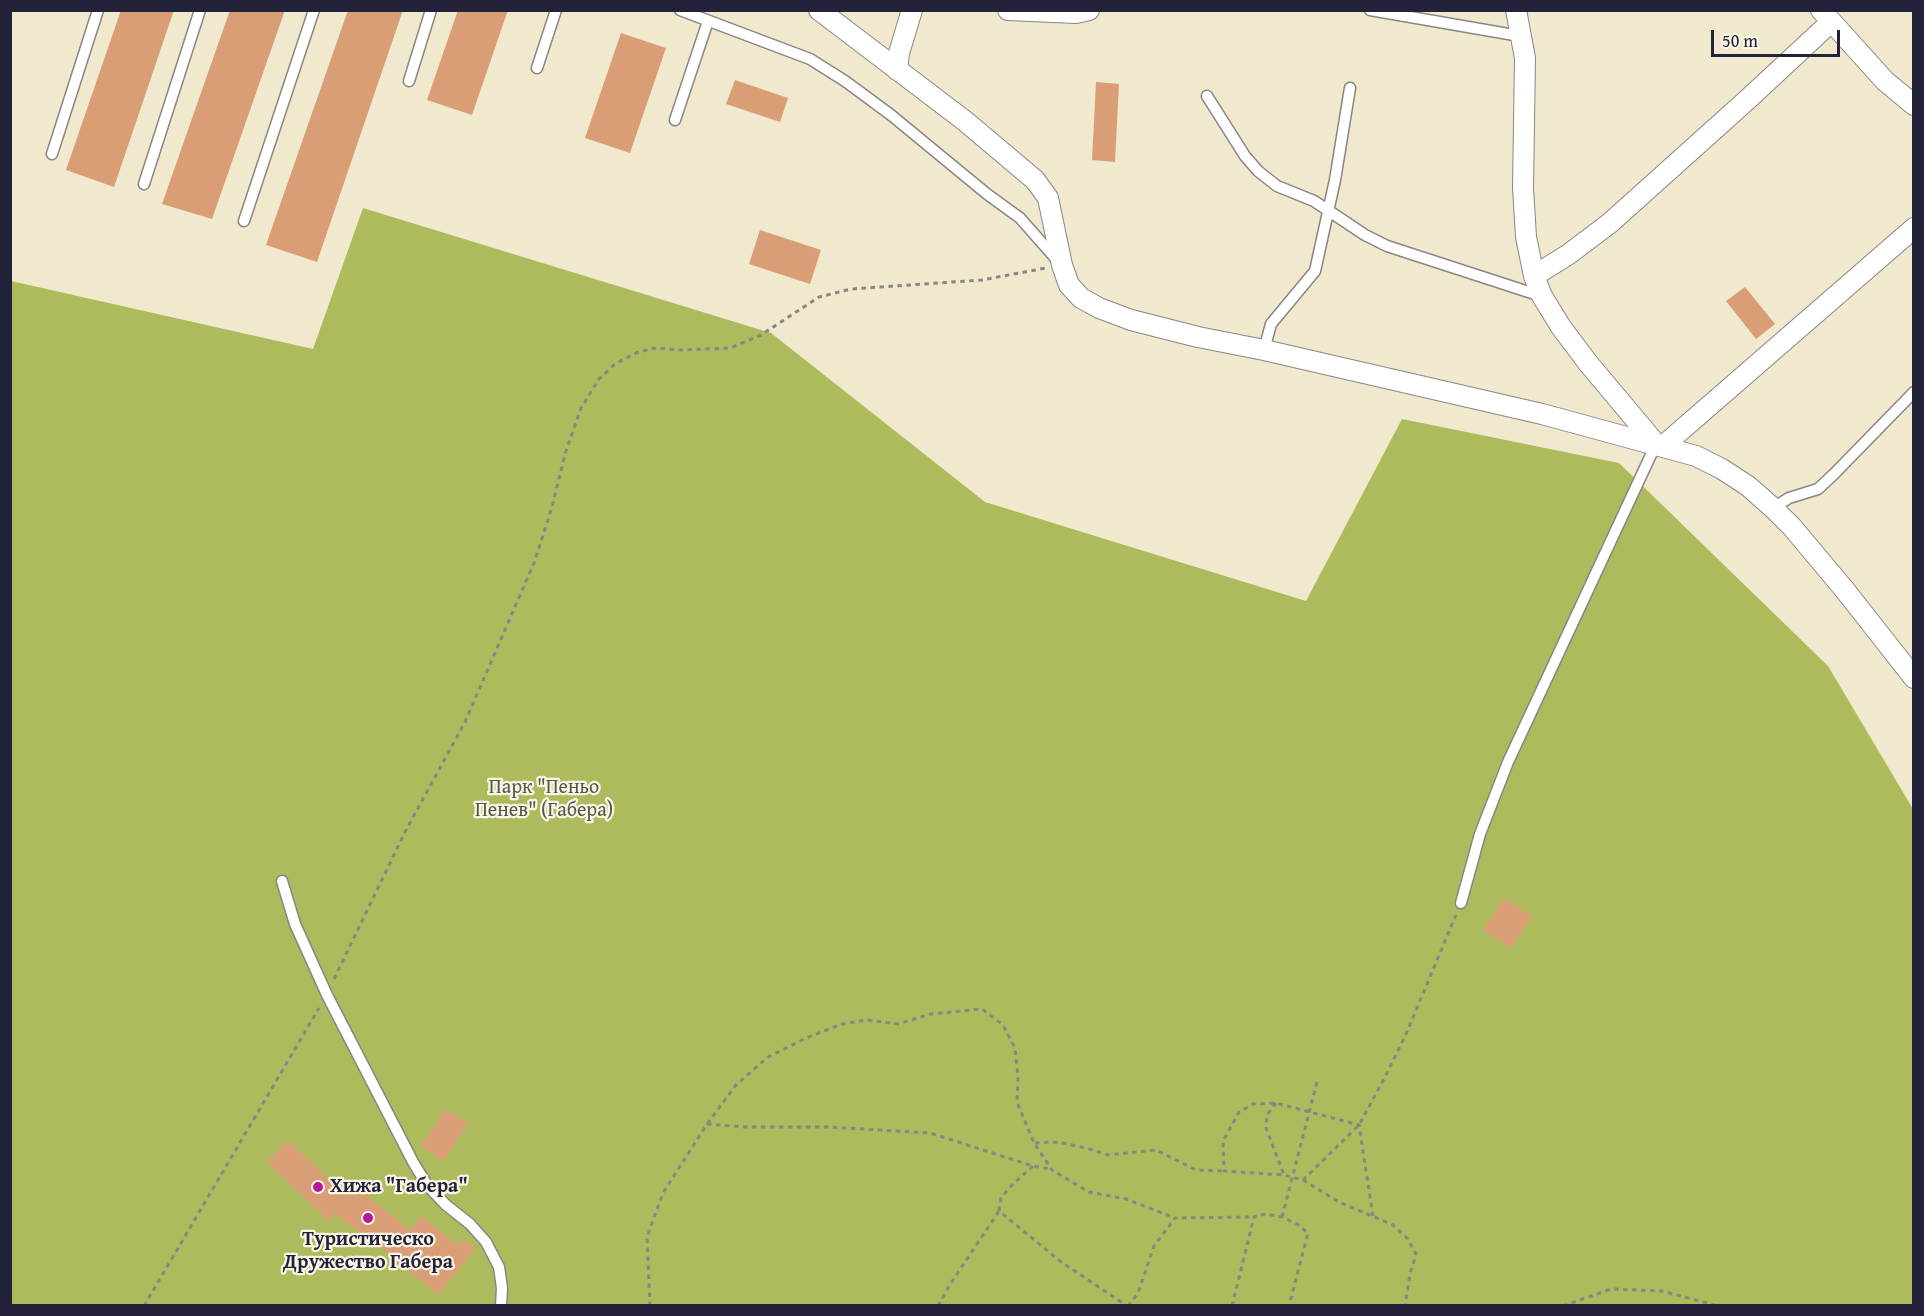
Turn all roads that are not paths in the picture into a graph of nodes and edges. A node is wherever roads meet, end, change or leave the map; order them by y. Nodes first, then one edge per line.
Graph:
1 (98, 10) edge
2 (200, 10) edge
3 (314, 10) edge
4 (431, 10) edge
5 (556, 10) edge
6 (680, 10) edge
7 (912, 10) edge
8 (1008, 10) edge
9 (1089, 10) edge
10 (1370, 10) edge
11 (1516, 10) edge
12 (820, 11) edge
13 (1826, 16) edge
14 (708, 21) junction
15 (1520, 36) junction
16 (537, 68) dead end
17 (897, 70) junction
18 (409, 81) dead end
19 (1350, 88) dead end
20 (1207, 96) dead end
21 (1914, 105) edge
22 (675, 120) dead end
23 (52, 154) dead end
24 (144, 184) dead end
25 (1327, 209) junction
26 (244, 221) dead end
27 (1913, 229) edge
28 (1062, 265) junction
29 (1534, 276) junction
30 (1542, 296) junction
31 (1264, 350) junction
32 (1914, 392) edge
33 (1660, 445) junction
34 (1773, 508) junction
35 (1914, 678) edge
36 (282, 881) dead end
37 (1461, 903) road end
38 (501, 1305) edge

1 - 23 lane
2 - 24 lane
3 - 26 lane
4 - 18 lane
5 - 16 lane
6 - 14 lane
7 - 17 street
8 - 9 street
10 - 15 lane
11 - 15 street
12 - 17 street
13 - 21 street
13 - 29 street
14 - 22 lane
14 - 28 lane
15 - 29 street
17 - 28 street
19 - 25 lane
20 - 25 lane
25 - 30 lane
25 - 31 lane
27 - 33 street
28 - 31 street
29 - 30 street
30 - 33 street
31 - 33 street
32 - 34 lane
33 - 34 street
33 - 37 lane
34 - 35 street
36 - 38 lane

